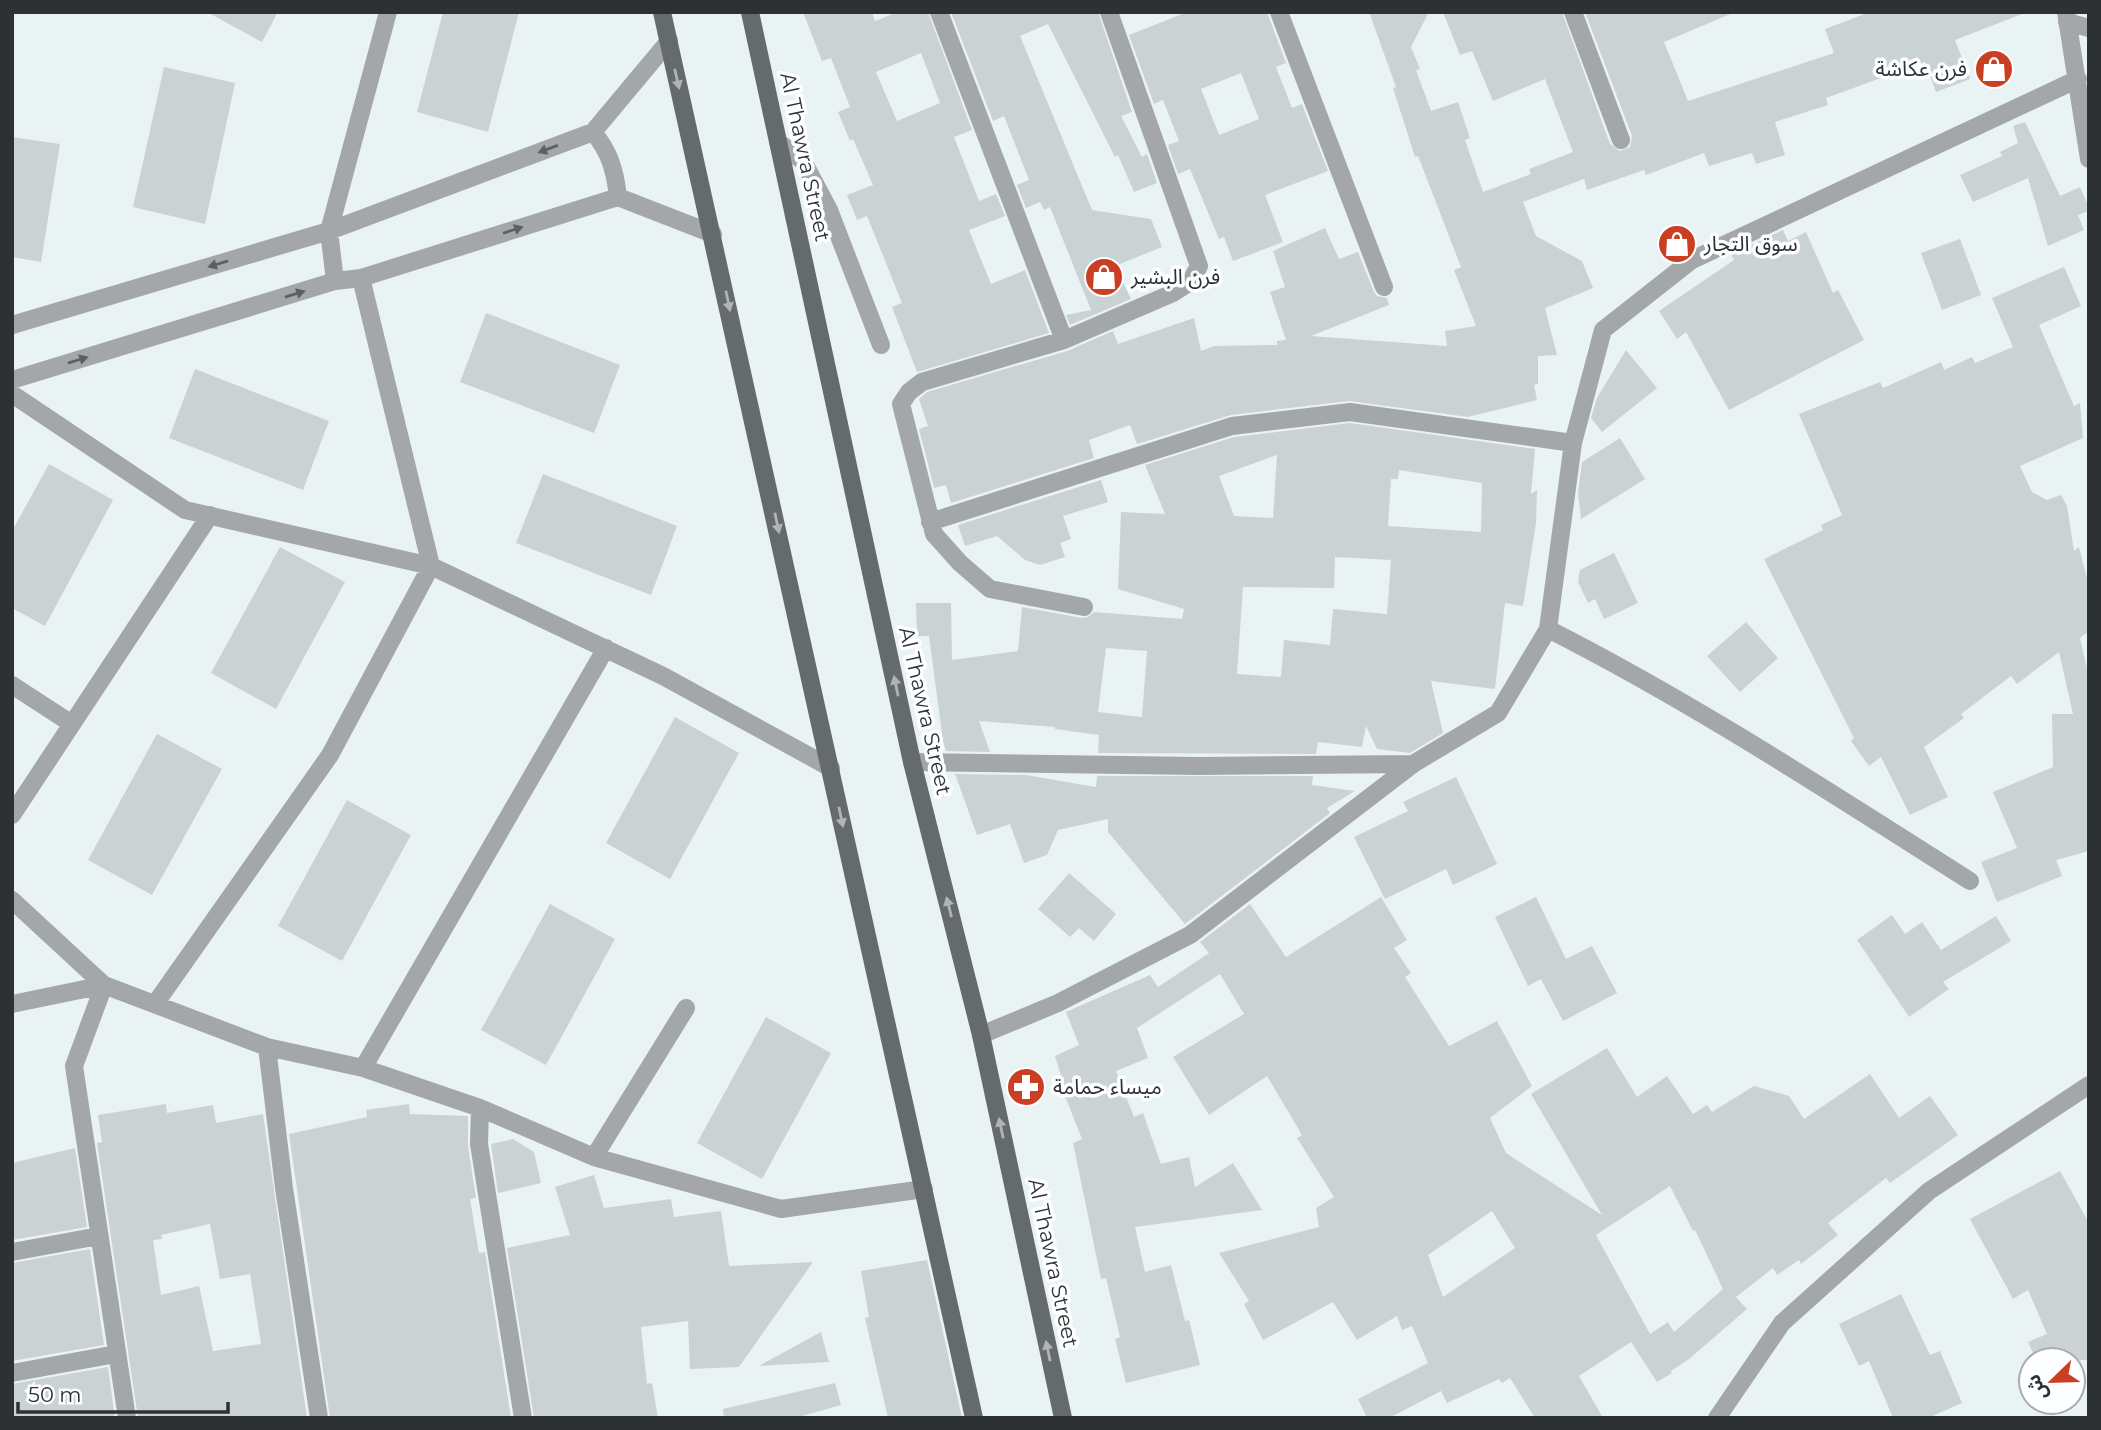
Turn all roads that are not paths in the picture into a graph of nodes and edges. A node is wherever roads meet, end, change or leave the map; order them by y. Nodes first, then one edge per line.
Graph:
1 (388, 12) edge
2 (662, 12) edge
3 (750, 12) edge
4 (939, 12) edge
5 (1109, 12) edge
6 (1279, 12) edge
7 (1573, 12) edge
8 (2066, 17) edge
9 (2089, 28) edge
10 (669, 41) junction
11 (2078, 79) junction
12 (593, 132) junction
13 (1621, 140) dead end
14 (778, 142) junction
15 (2089, 159) edge
16 (618, 197) junction
17 (329, 231) junction
18 (713, 234) junction
19 (361, 278) junction
20 (335, 281) junction
21 (1384, 287) dead end
22 (12, 326) edge
23 (1064, 340) junction
24 (881, 345) dead end
25 (12, 380) edge
26 (12, 394) edge
27 (1573, 443) junction
28 (210, 515) junction
29 (930, 522) junction
30 (431, 566) junction
31 (1084, 607) dead end
32 (1548, 629) junction
33 (606, 648) junction
34 (12, 685) edge
35 (72, 724) junction
36 (912, 762) junction
37 (1413, 764) junction
38 (831, 768) junction
39 (12, 815) edge
40 (1970, 881) dead end
41 (12, 900) edge
42 (104, 985) junction
43 (12, 1004) edge
44 (155, 1004) junction
45 (686, 1008) dead end
46 (981, 1035) junction
47 (267, 1047) junction
48 (363, 1069) junction
49 (2089, 1085) edge
50 (480, 1108) junction
51 (594, 1157) junction
52 (924, 1189) junction
53 (99, 1236) junction
54 (12, 1252) edge
55 (116, 1354) junction
56 (12, 1373) edge
57 (127, 1418) edge
58 (319, 1418) edge
59 (523, 1418) edge
60 (974, 1418) edge
61 (1063, 1418) edge
62 (1717, 1418) edge

1 - 17 street
2 - 10 main road
3 - 14 main road, Al Thawra Street
4 - 23 street
5 - 23 street
6 - 21 street
7 - 13 street
8 - 9 street
8 - 11 street
10 - 12 street
10 -> 18 main road
11 - 15 street
11 - 27 street
12 - 16 street
12 -> 17 street
14 - 24 street
36 -> 14 main road, Al Thawra Street
16 - 18 street
19 -> 16 street
17 - 20 street
17 -> 22 street
18 -> 38 main road
19 - 20 street
19 - 30 street
25 -> 20 street
23 - 29 street
26 - 28 street
27 - 29 street
27 - 32 street
28 - 30 street
28 - 35 street
29 - 31 street
30 - 33 street
30 - 44 street
32 - 37 street
32 - 40 street
33 - 38 street
33 - 48 street
34 - 35 street
35 - 39 street
36 - 37 street
46 -> 36 main road, Al Thawra Street
37 - 46 street
38 -> 52 main road
41 - 42 street
42 - 43 street
42 - 44 street
42 - 53 street
44 - 47 street
45 - 51 street
61 -> 46 main road, Al Thawra Street
47 - 48 street
47 - 58 street
48 - 50 street
49 - 62 street
50 - 51 street
50 - 59 street
51 - 52 street
52 - 60 main road
53 - 54 street
53 - 55 street
55 - 56 street
55 - 57 street

